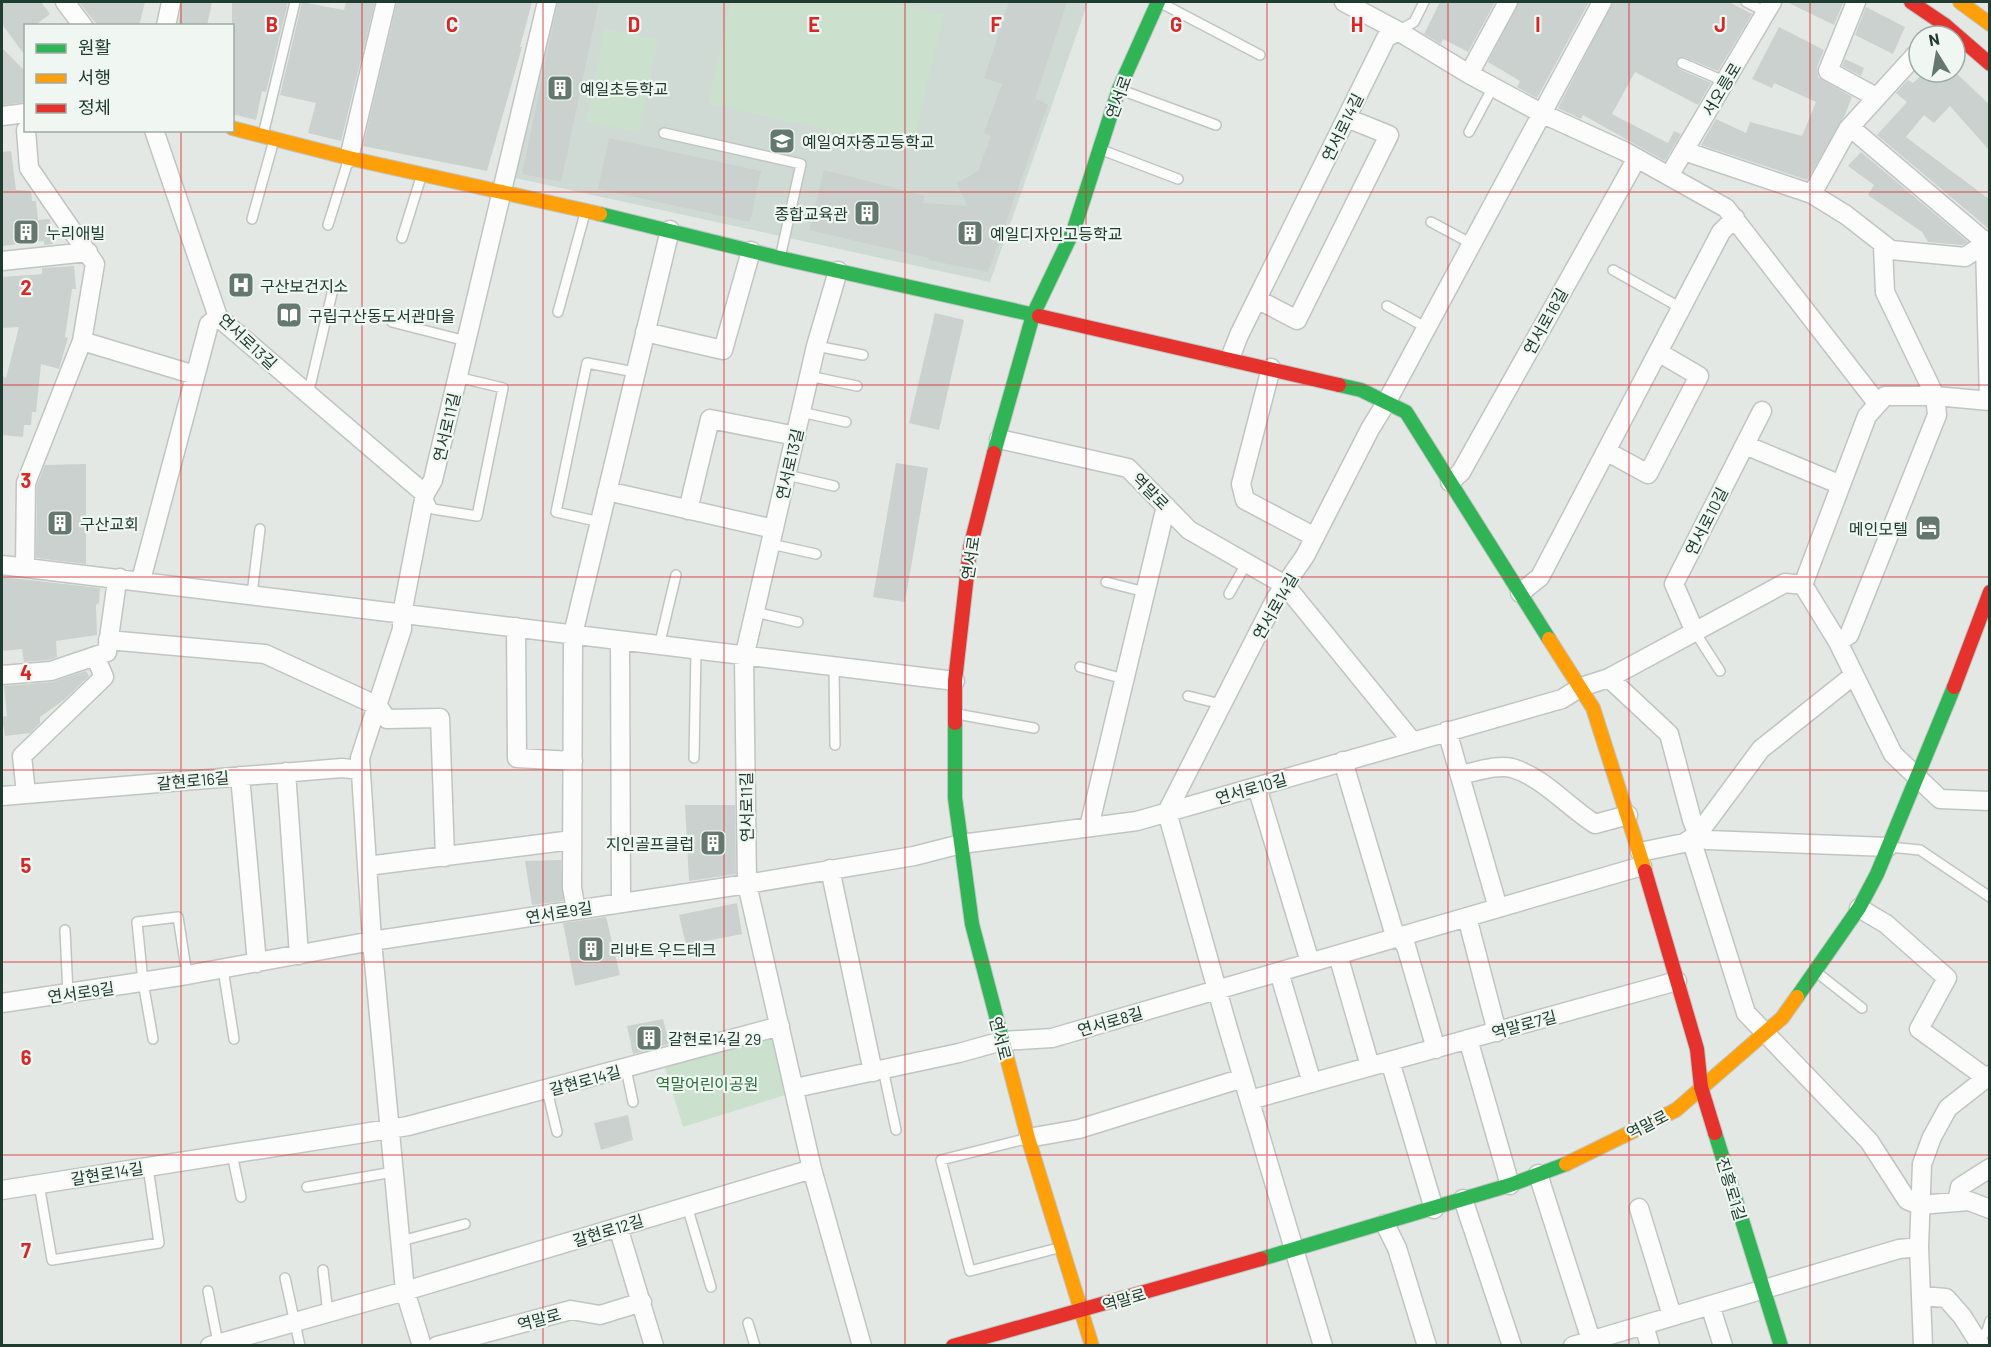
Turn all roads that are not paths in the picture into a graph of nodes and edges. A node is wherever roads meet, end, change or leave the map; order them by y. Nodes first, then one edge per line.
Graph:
1 (65, 2) edge
2 (171, 2) edge
3 (295, 2) edge
4 (386, 2) edge
5 (547, 2) edge
6 (1158, 2) edge
7 (1344, 2) edge
8 (1424, 2) edge
9 (1508, 2) edge
10 (1602, 2) edge
11 (1746, 2) edge
12 (1856, 2) edge
13 (1911, 2) edge
14 (1960, 2) edge
15 (1769, 7) edge
16 (82, 24) edge
17 (166, 24) edge
18 (1932, 24) edge
19 (1989, 24) edge
20 (1398, 31) junction
21 (1967, 49) edge
22 (1260, 55) dead end
23 (1682, 63) dead end
24 (1907, 64) edge
25 (1989, 64) edge
26 (1469, 74) junction
27 (1726, 82) junction
28 (1493, 87) junction
29 (1119, 89) junction
30 (1876, 97) junction
31 (1543, 114) junction
32 (2, 116) edge
33 (1347, 118) junction
34 (24, 121) edge
35 (1216, 125) dead end
36 (234, 128) edge
37 (26, 132) edge
38 (155, 132) edge
39 (1469, 132) dead end
40 (664, 133) dead end
41 (1842, 133) junction
42 (269, 137) junction
43 (1100, 150) junction
44 (1684, 151) junction
45 (349, 158) junction
46 (1637, 158) junction
47 (422, 174) junction
48 (1669, 176) junction
49 (1178, 179) dead end
50 (502, 192) junction
51 (1812, 194) junction
52 (585, 212) junction
53 (1735, 218) junction
54 (252, 219) dead end
55 (1431, 222) dead end
56 (328, 225) dead end
57 (670, 230) junction
58 (402, 238) dead end
59 (1988, 243) edge
60 (1472, 244) junction
61 (1883, 246) junction
62 (751, 251) junction
63 (88, 252) junction
64 (780, 258) junction
65 (2, 261) edge
66 (1613, 270) dead end
67 (838, 271) junction
68 (333, 289) dead end
69 (1257, 299) junction
70 (1388, 306) dead end
71 (1681, 308) junction
72 (558, 312) dead end
73 (1033, 315) junction
74 (218, 318) junction
75 (392, 322) dead end
76 (1427, 328) junction
77 (645, 332) junction
78 (82, 341) junction
79 (466, 341) junction
80 (816, 346) junction
81 (1658, 352) junction
82 (863, 355) dead end
83 (1230, 358) junction
84 (1271, 368) junction
85 (635, 372) junction
86 (195, 375) junction
87 (457, 376) junction
88 (809, 376) junction
89 (857, 387) dead end
90 (308, 395) junction
91 (1935, 396) junction
92 (1989, 401) edge
93 (1386, 403) junction
94 (1877, 403) junction
95 (1762, 411) dead end
96 (801, 412) junction
97 (846, 422) dead end
98 (796, 436) junction
99 (999, 439) junction
100 (1745, 445) junction
101 (1606, 451) junction
102 (787, 475) junction
103 (1450, 482) junction
104 (1841, 485) junction
105 (834, 486) dead end
106 (607, 491) junction
107 (424, 494) junction
108 (1166, 506) junction
109 (688, 510) junction
110 (600, 522) junction
111 (260, 529) dead end
112 (772, 537) junction
113 (1315, 537) junction
114 (816, 554) dead end
115 (1246, 564) junction
116 (2, 565) edge
117 (26, 567) junction
118 (676, 575) dead end
119 (120, 578) junction
120 (141, 580) junction
121 (1106, 582) dead end
122 (1285, 585) junction
123 (1803, 585) junction
124 (1145, 592) junction
125 (1520, 593) junction
126 (1989, 593) edge
127 (252, 594) junction
128 (1229, 594) dead end
129 (755, 612) junction
130 (402, 614) junction
131 (798, 622) dead end
132 (516, 627) junction
133 (1695, 632) junction
134 (573, 634) junction
135 (108, 640) junction
136 (620, 640) junction
137 (1838, 642) junction
138 (659, 646) junction
139 (696, 651) junction
140 (95, 656) junction
141 (744, 658) junction
142 (1080, 667) dead end
143 (834, 668) junction
144 (1720, 671) dead end
145 (2, 675) edge
146 (1854, 675) junction
147 (1609, 678) junction
148 (1124, 679) junction
149 (955, 681) junction
150 (1581, 687) junction
151 (1188, 696) dead end
152 (1221, 704) junction
153 (378, 706) junction
154 (955, 714) junction
155 (1034, 728) dead end
156 (1447, 731) junction
157 (1412, 741) junction
158 (835, 745) dead end
159 (694, 758) dead end
160 (573, 760) junction
161 (1342, 761) junction
162 (361, 770) junction
163 (286, 772) junction
164 (240, 776) junction
165 (1460, 776) junction
166 (1917, 779) junction
167 (1257, 787) junction
168 (26, 793) junction
169 (2, 796) edge
170 (1989, 801) edge
171 (1167, 812) junction
172 (1628, 815) junction
173 (1089, 827) junction
174 (1698, 834) junction
175 (572, 840) junction
176 (962, 844) junction
177 (1888, 847) junction
178 (445, 857) junction
179 (1641, 859) junction
180 (367, 866) junction
181 (830, 869) junction
182 (747, 884) junction
183 (1989, 897) edge
184 (621, 903) junction
185 (1498, 908) junction
186 (1859, 908) junction
187 (576, 910) junction
188 (1467, 917) junction
189 (65, 930) dead end
190 (1400, 937) junction
191 (372, 941) junction
192 (299, 955) junction
193 (1338, 955) junction
194 (1310, 962) junction
195 (257, 963) junction
196 (223, 969) junction
197 (1815, 971) junction
198 (1279, 972) junction
199 (187, 975) junction
200 (1677, 981) junction
201 (142, 982) junction
202 (1217, 990) junction
203 (68, 993) junction
204 (2, 1003) edge
205 (1862, 1008) dead end
206 (780, 1026) junction
207 (1497, 1032) junction
208 (1766, 1032) junction
209 (153, 1039) dead end
210 (234, 1039) dead end
211 (1468, 1039) junction
212 (1002, 1041) junction
213 (1436, 1049) junction
214 (1390, 1061) junction
215 (1370, 1066) junction
216 (626, 1069) junction
217 (878, 1071) junction
218 (1987, 1076) edge
219 (1243, 1078) junction
220 (1312, 1083) junction
221 (1701, 1087) junction
222 (795, 1089) junction
223 (547, 1090) junction
224 (1250, 1100) junction
225 (633, 1102) dead end
226 (388, 1130) junction
227 (896, 1130) dead end
228 (557, 1131) dead end
229 (1028, 1138) junction
230 (232, 1155) junction
231 (148, 1167) junction
232 (1989, 1168) edge
233 (812, 1169) junction
234 (393, 1172) junction
235 (1538, 1174) junction
236 (39, 1184) junction
237 (1510, 1185) junction
238 (307, 1187) dead end
239 (2, 1190) edge
240 (241, 1197) dead end
241 (1463, 1199) junction
242 (1957, 1202) junction
243 (1919, 1205) junction
244 (687, 1206) junction
245 (1640, 1208) dead end
246 (1434, 1209) junction
247 (1989, 1209) edge
248 (465, 1224) dead end
249 (1385, 1224) junction
250 (618, 1227) junction
251 (401, 1241) junction
252 (1062, 1247) junction
253 (1919, 1247) junction
254 (1295, 1250) junction
255 (323, 1270) dead end
256 (285, 1278) dead end
257 (711, 1287) dead end
258 (208, 1291) dead end
259 (405, 1291) junction
260 (1764, 1291) junction
261 (1921, 1296) junction
262 (642, 1302) junction
263 (1710, 1305) junction
264 (1082, 1311) junction
265 (328, 1314) junction
266 (1672, 1316) junction
267 (1989, 1321) edge
268 (293, 1323) junction
269 (748, 1323) dead end
270 (1644, 1325) junction
271 (247, 1341) edge
272 (1983, 1341) edge
273 (1582, 1343) edge
274 (214, 1344) edge
275 (651, 1344) edge
276 (300, 1346) edge
277 (422, 1346) edge
278 (436, 1346) edge
279 (755, 1346) edge
280 (862, 1346) edge
281 (953, 1346) edge
282 (1092, 1346) edge
283 (1323, 1346) edge
284 (1427, 1346) edge
285 (1512, 1346) edge
286 (1650, 1346) edge
287 (1723, 1346) edge
288 (1781, 1346) edge
289 (1923, 1346) edge

1 - 16 street
2 - 17 street
3 - 42 lane
4 - 45 street
5 - 50 street
6 - 22 lane
6 - 29 street, 연서로
7 - 20 street
8 - 20 lane
9 - 26 street
10 - 31 street
11 - 15 lane
12 - 30 street
13 - 18 street
14 - 19 street
15 - 27 street, 서오릉로
20 - 26 street
20 - 33 street, 연서로14길
21 - 25 street
23 - 27 lane
24 - 30 street
26 - 28 street
27 - 44 street, 서오릉로
28 - 31 street
28 - 39 lane
29 - 35 lane
29 - 43 street, 연서로
30 - 41 street
31 - 46 street
31 - 60 street
32 - 34 street
33 - 69 street, 연서로14길
33 - 69 street
36 - 42 street
37 - 63 street
38 - 74 street, 연서로13길
40 - 64 lane
41 - 51 street
41 - 59 street
42 - 45 street
42 - 54 lane
43 - 49 lane
43 - 73 street, 연서로
44 - 48 street, 서오릉로
44 - 51 street
45 - 47 street
45 - 56 lane
46 - 48 street
46 - 103 street, 연서로16길
47 - 50 street
47 - 58 lane
48 - 53 street
50 - 52 street
50 - 79 street
51 - 61 street
52 - 57 street
52 - 72 lane
53 - 71 street
53 - 94 street
55 - 60 lane
57 - 62 street
57 - 77 street
59 - 61 street
59 - 92 street
60 - 76 street
61 - 91 street
62 - 64 street
62 - 77 street
63 - 65 street
63 - 78 street
64 - 67 street
66 - 71 lane
67 - 73 street
67 - 80 street, 연서로13길
68 - 90 lane
69 - 83 street, 연서로14길
70 - 76 lane
71 - 81 street
73 - 83 street
73 - 99 street, 연서로
74 - 86 street
74 - 90 street, 연서로13길
75 - 79 lane
76 - 93 street
77 - 85 street
78 - 86 street
78 - 117 street
79 - 87 street
80 - 82 lane
80 - 88 street, 연서로13길
81 - 101 street
81 - 101 street
83 - 84 street
84 - 93 street
84 - 113 street
85 - 106 street
85 - 110 lane
86 - 120 street
87 - 107 street, 연서로11길
87 - 107 lane, 연서로11길
88 - 89 lane
88 - 96 street, 연서로13길
90 - 107 street, 연서로13길
91 - 92 street
91 - 94 street
91 - 137 street
93 - 103 street
93 - 113 street, 연서로14길
94 - 104 street
95 - 100 street, 연서로10길
96 - 97 lane
96 - 98 street, 연서로13길
98 - 102 street, 연서로13길
98 - 109 street
99 - 108 street, 역말로
99 - 149 street, 연서로
100 - 104 street
100 - 133 street, 연서로10길
101 - 125 street
102 - 105 lane
102 - 112 street, 연서로13길
103 - 125 street
104 - 123 street
106 - 109 street
106 - 110 street
107 - 130 street, 연서로11길
108 - 115 street, 역말로
108 - 124 street
109 - 112 street
110 - 134 street
111 - 127 lane
112 - 114 lane
112 - 129 street, 연서로13길
113 - 122 street, 연서로14길
115 - 122 street, 역말로
115 - 128 lane
116 - 117 street
117 - 119 street
118 - 138 lane
119 - 120 street
119 - 135 street
120 - 127 street
121 - 124 lane
122 - 152 street, 연서로14길
122 - 157 street
123 - 133 street, 연서로10길
123 - 137 street
124 - 148 street
125 - 150 street
126 - 166 street, 역말로
127 - 130 street
129 - 131 lane
129 - 141 street, 연서로13길
130 - 132 street
130 - 153 street, 연서로11길
132 - 134 street
132 - 160 street
133 - 144 lane
133 - 147 street, 연서로10길
134 - 136 street
134 - 160 street
135 - 140 street
135 - 153 street
136 - 138 street
136 - 184 street
137 - 146 street
138 - 139 street
139 - 141 street
139 - 159 lane
140 - 145 street
140 - 168 street
141 - 143 street
141 - 182 street, 연서로11길
142 - 148 lane
143 - 149 street
143 - 158 lane
146 - 166 street
146 - 174 street
147 - 150 street, 연서로10길
147 - 174 street
148 - 173 street
149 - 154 street, 연서로
150 - 156 street, 연서로10길
150 - 172 street
151 - 152 lane
152 - 171 street, 연서로14길
153 - 162 street, 연서로11길
153 - 178 street
154 - 155 lane
154 - 176 street, 연서로
156 - 157 street, 연서로10길
156 - 165 street
157 - 161 street, 연서로10길
160 - 175 street
161 - 167 street, 연서로10길
161 - 190 street
162 - 163 street, 갈현로16길
162 - 180 street, 연서로11길
163 - 164 street, 갈현로16길
163 - 192 street
164 - 168 street, 갈현로16길
164 - 195 street
165 - 172 street
165 - 185 street
166 - 170 street
166 - 177 street, 역말로
167 - 171 street, 연서로10길
167 - 194 street
168 - 169 street, 갈현로16길
171 - 173 street, 연서로10길
171 - 202 street
172 - 179 street
173 - 176 street, 연서로10길
174 - 177 street
174 - 179 street
174 - 208 street
175 - 178 street
175 - 187 street
176 - 181 street, 연서로9길
176 - 212 street, 연서로
177 - 183 lane
177 - 186 street, 역말로
178 - 180 street
179 - 185 street, 연서로8길
179 - 200 street
180 - 191 street
181 - 182 street, 연서로9길
181 - 217 street
182 - 184 street, 연서로9길
182 - 206 street
184 - 187 street, 연서로9길
185 - 188 street, 연서로8길
186 - 197 street, 역말로
186 - 218 street
187 - 191 street, 연서로9길
188 - 190 street, 연서로8길
188 - 207 street
189 - 203 lane
190 - 193 street, 연서로8길
190 - 213 street
191 - 192 street, 연서로9길
191 - 226 street
192 - 195 street, 연서로9길
193 - 194 street, 연서로8길
193 - 215 street
194 - 198 street, 연서로8길
195 - 196 street, 연서로9길
196 - 199 street, 연서로9길
196 - 210 lane
197 - 205 lane
197 - 208 street, 역말로
198 - 202 street, 연서로8길
198 - 220 street
199 - 201 street, 연서로9길
199 - 201 lane
200 - 207 street, 역말로7길
200 - 221 street
201 - 203 street, 연서로9길
201 - 209 lane
202 - 212 street, 연서로8길
202 - 219 street
203 - 204 street, 연서로9길
206 - 216 street, 갈현로14길
206 - 222 street
207 - 211 street, 역말로7길
208 - 221 street, 역말로
208 - 243 street
211 - 213 street, 역말로7길
211 - 237 street
212 - 217 street, 연서로8길
212 - 229 street, 연서로
213 - 214 street, 역말로7길
214 - 215 street, 역말로7길
214 - 246 street
215 - 220 street
216 - 223 street, 갈현로14길
216 - 225 lane
217 - 222 street, 연서로8길
217 - 227 lane
218 - 243 street
219 - 224 street
219 - 229 street
220 - 224 street
221 - 235 street, 역말로
221 - 260 street, 진흥로1길
222 - 233 street
223 - 226 street, 갈현로14길
223 - 228 lane
224 - 254 street
226 - 230 street, 갈현로14길
226 - 234 street
229 - 252 street, 연서로
229 - 252 lane
230 - 231 street, 갈현로14길
230 - 240 lane
231 - 236 street, 갈현로14길
231 - 236 lane
232 - 242 street
233 - 244 street, 갈현로12길
233 - 280 street
234 - 238 lane
234 - 251 street
235 - 237 street, 역말로
235 - 273 street
236 - 239 street, 갈현로14길
237 - 241 street, 역말로
241 - 246 street, 역말로
241 - 285 street
242 - 243 street
242 - 247 street
243 - 253 street
244 - 250 street, 갈현로12길
244 - 257 lane
245 - 266 street
246 - 249 street, 역말로
248 - 251 lane
249 - 254 street, 역말로
249 - 284 street
250 - 259 street, 갈현로12길
250 - 262 street
251 - 259 street
252 - 264 street, 연서로
253 - 260 street
253 - 261 street
254 - 264 street, 역말로
254 - 283 street
255 - 265 lane
256 - 268 lane
258 - 274 lane
259 - 265 street, 갈현로12길
259 - 277 street
260 - 263 street
260 - 288 street, 진흥로1길
261 - 272 street
261 - 289 street
262 - 275 street
262 - 278 street, 역말로
263 - 266 street
263 - 287 street
264 - 281 street, 역말로
264 - 282 street, 연서로
265 - 268 street, 갈현로12길
266 - 270 street
267 - 272 lane
268 - 271 street, 갈현로12길
268 - 276 lane
269 - 279 lane
270 - 273 street
270 - 286 street
271 - 274 street, 갈현로12길

